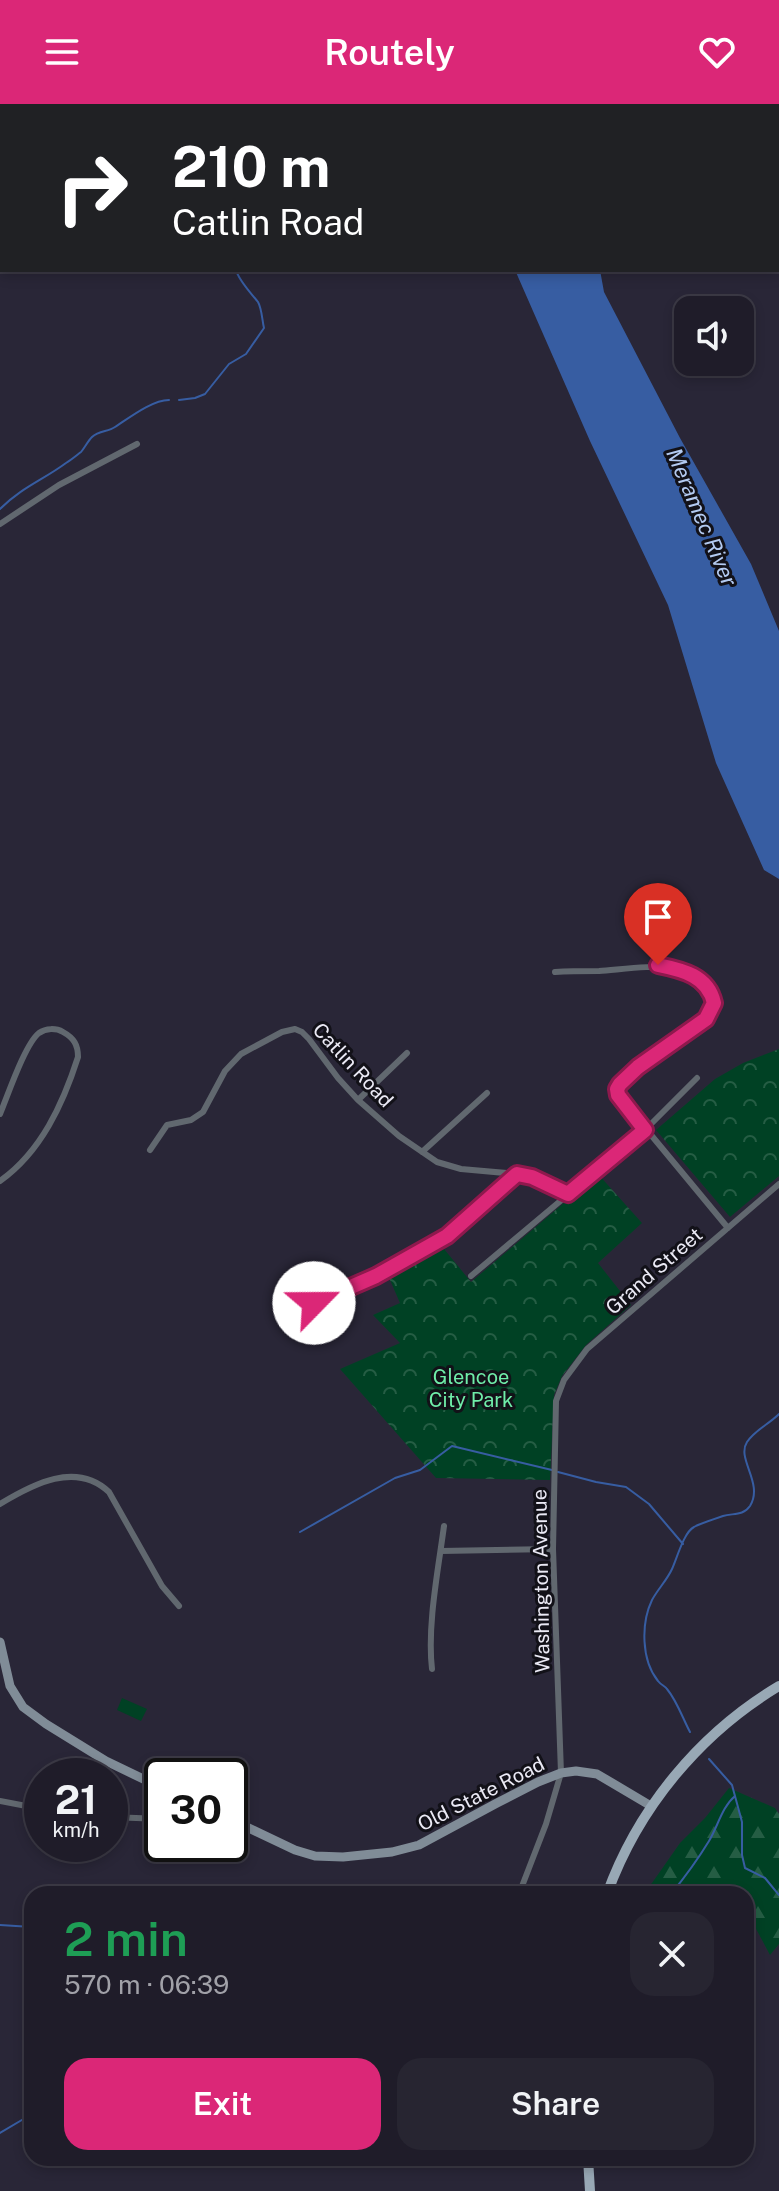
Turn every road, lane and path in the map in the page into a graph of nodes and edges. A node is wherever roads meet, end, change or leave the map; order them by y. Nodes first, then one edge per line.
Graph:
1 (137, 444) dead end
2 (0, 524) edge
3 (555, 972) dead end
4 (407, 1053) dead end
5 (697, 1078) dead end
6 (487, 1093) dead end
7 (358, 1100) junction
8 (0, 1114) edge
9 (645, 1130) junction
10 (150, 1150) dead end
11 (422, 1152) junction
12 (1, 1169) edge
13 (11, 1172) junction
14 (517, 1174) junction
15 (0, 1181) edge
16 (779, 1184) edge
17 (568, 1194) junction
18 (728, 1228) junction
19 (471, 1276) dead end
20 (314, 1303) dead end
21 (559, 1390) joint
22 (0, 1504) edge
23 (444, 1526) dead end
24 (553, 1549) junction
25 (441, 1551) junction
26 (179, 1606) dead end
27 (0, 1642) edge
28 (432, 1669) dead end
29 (779, 1686) edge
30 (561, 1773) junction
31 (144, 1779) edge
32 (0, 1801) edge
33 (24, 1806) edge
34 (651, 1806) junction
35 (248, 1828) edge
36 (522, 1886) edge
37 (610, 1886) edge
38 (588, 2166) edge
39 (590, 2191) edge

1 - 2 street
3 - 9 street
4 - 7 street
5 - 9 street
6 - 11 street
7 - 10 street, Catlin Road
7 - 11 street, Catlin Road
8 - 13 street
9 - 17 street
9 - 18 street
11 - 14 street, Catlin Road
12 - 13 street
13 - 15 street
14 - 17 street, Catlin Road
14 - 20 street
16 - 18 street, Grand Street
17 - 19 street
18 - 21 street, Grand Street
21 - 24 street, Washington Avenue
22 - 26 street
23 - 25 street
24 - 25 street
24 - 30 street, Washington Avenue
25 - 28 street
27 - 31 street
29 - 34 main road
30 - 34 street, Old State Road
30 - 35 street, Old State Road
30 - 36 street, Washington Avenue
32 - 33 street
34 - 37 main road
38 - 39 main road

